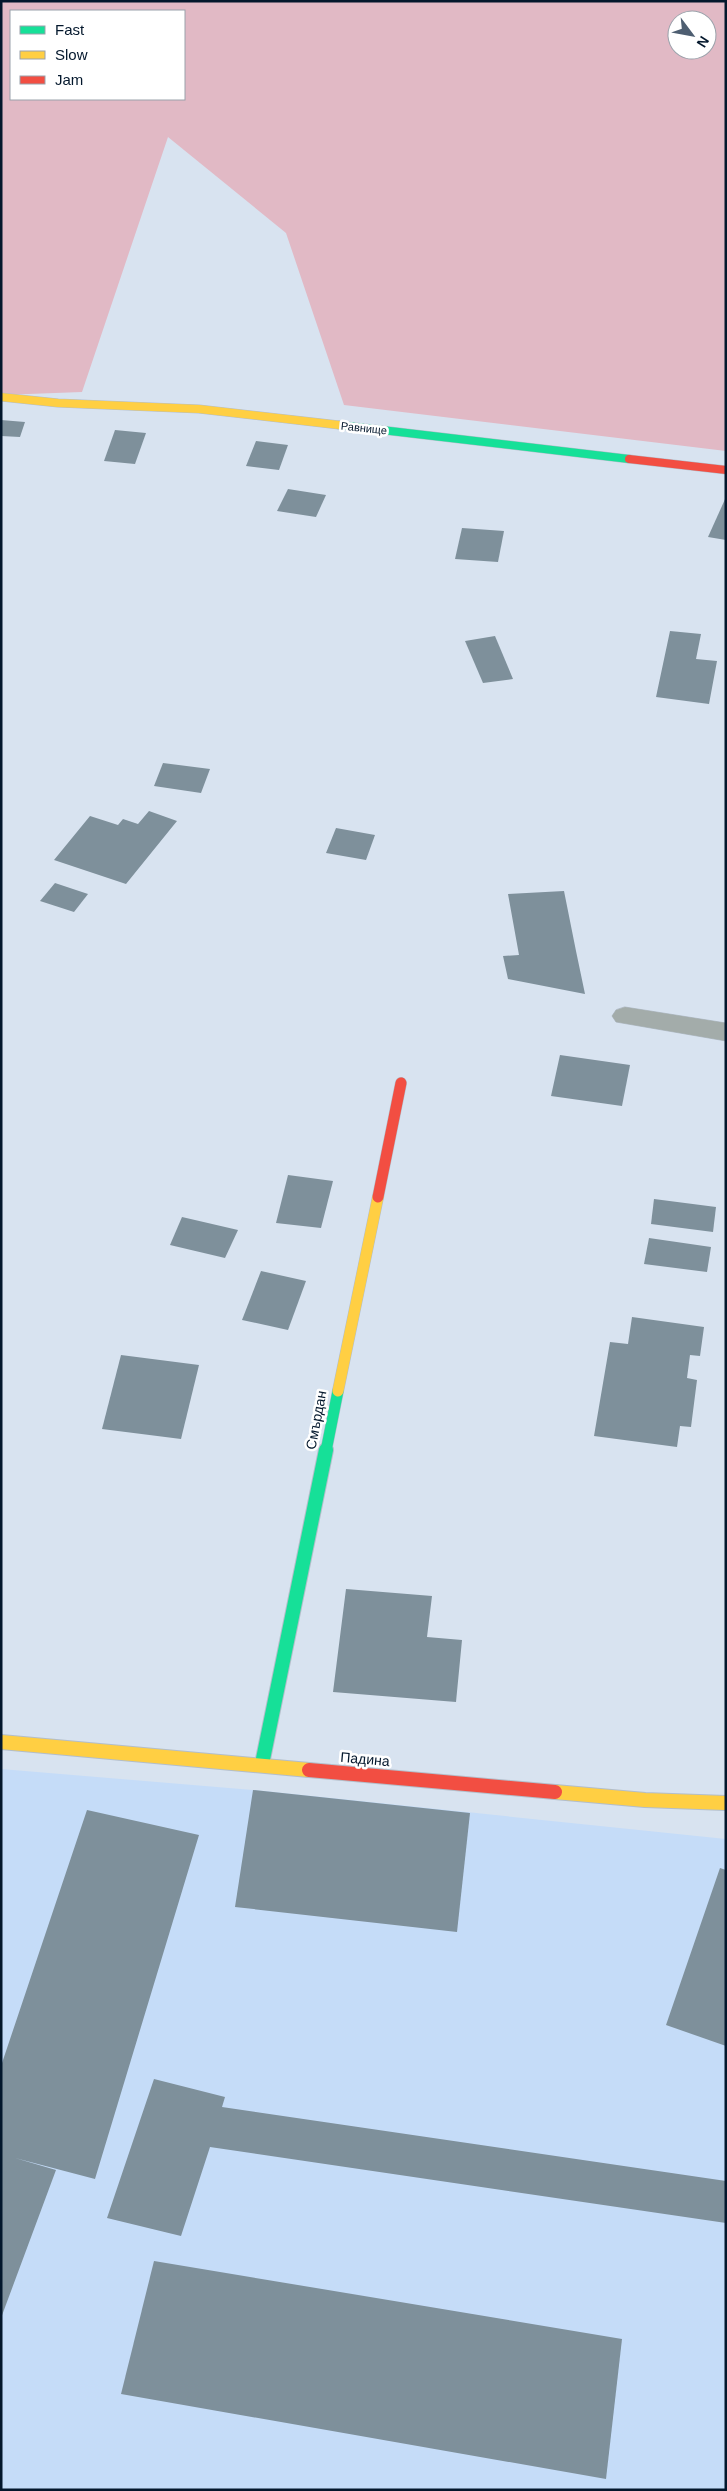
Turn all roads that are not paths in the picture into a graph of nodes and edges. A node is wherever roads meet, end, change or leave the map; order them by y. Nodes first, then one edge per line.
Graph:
1 (1, 397) edge
2 (726, 470) edge
3 (625, 1016) dead end
4 (726, 1032) edge
5 (401, 1083) dead end
6 (1, 1742) edge
7 (262, 1764) junction
8 (726, 1803) edge

1 - 2 street, Равнище
3 - 4 lane
5 - 7 street, Смърдан
6 - 7 street, Падина
7 - 8 street, Падина

